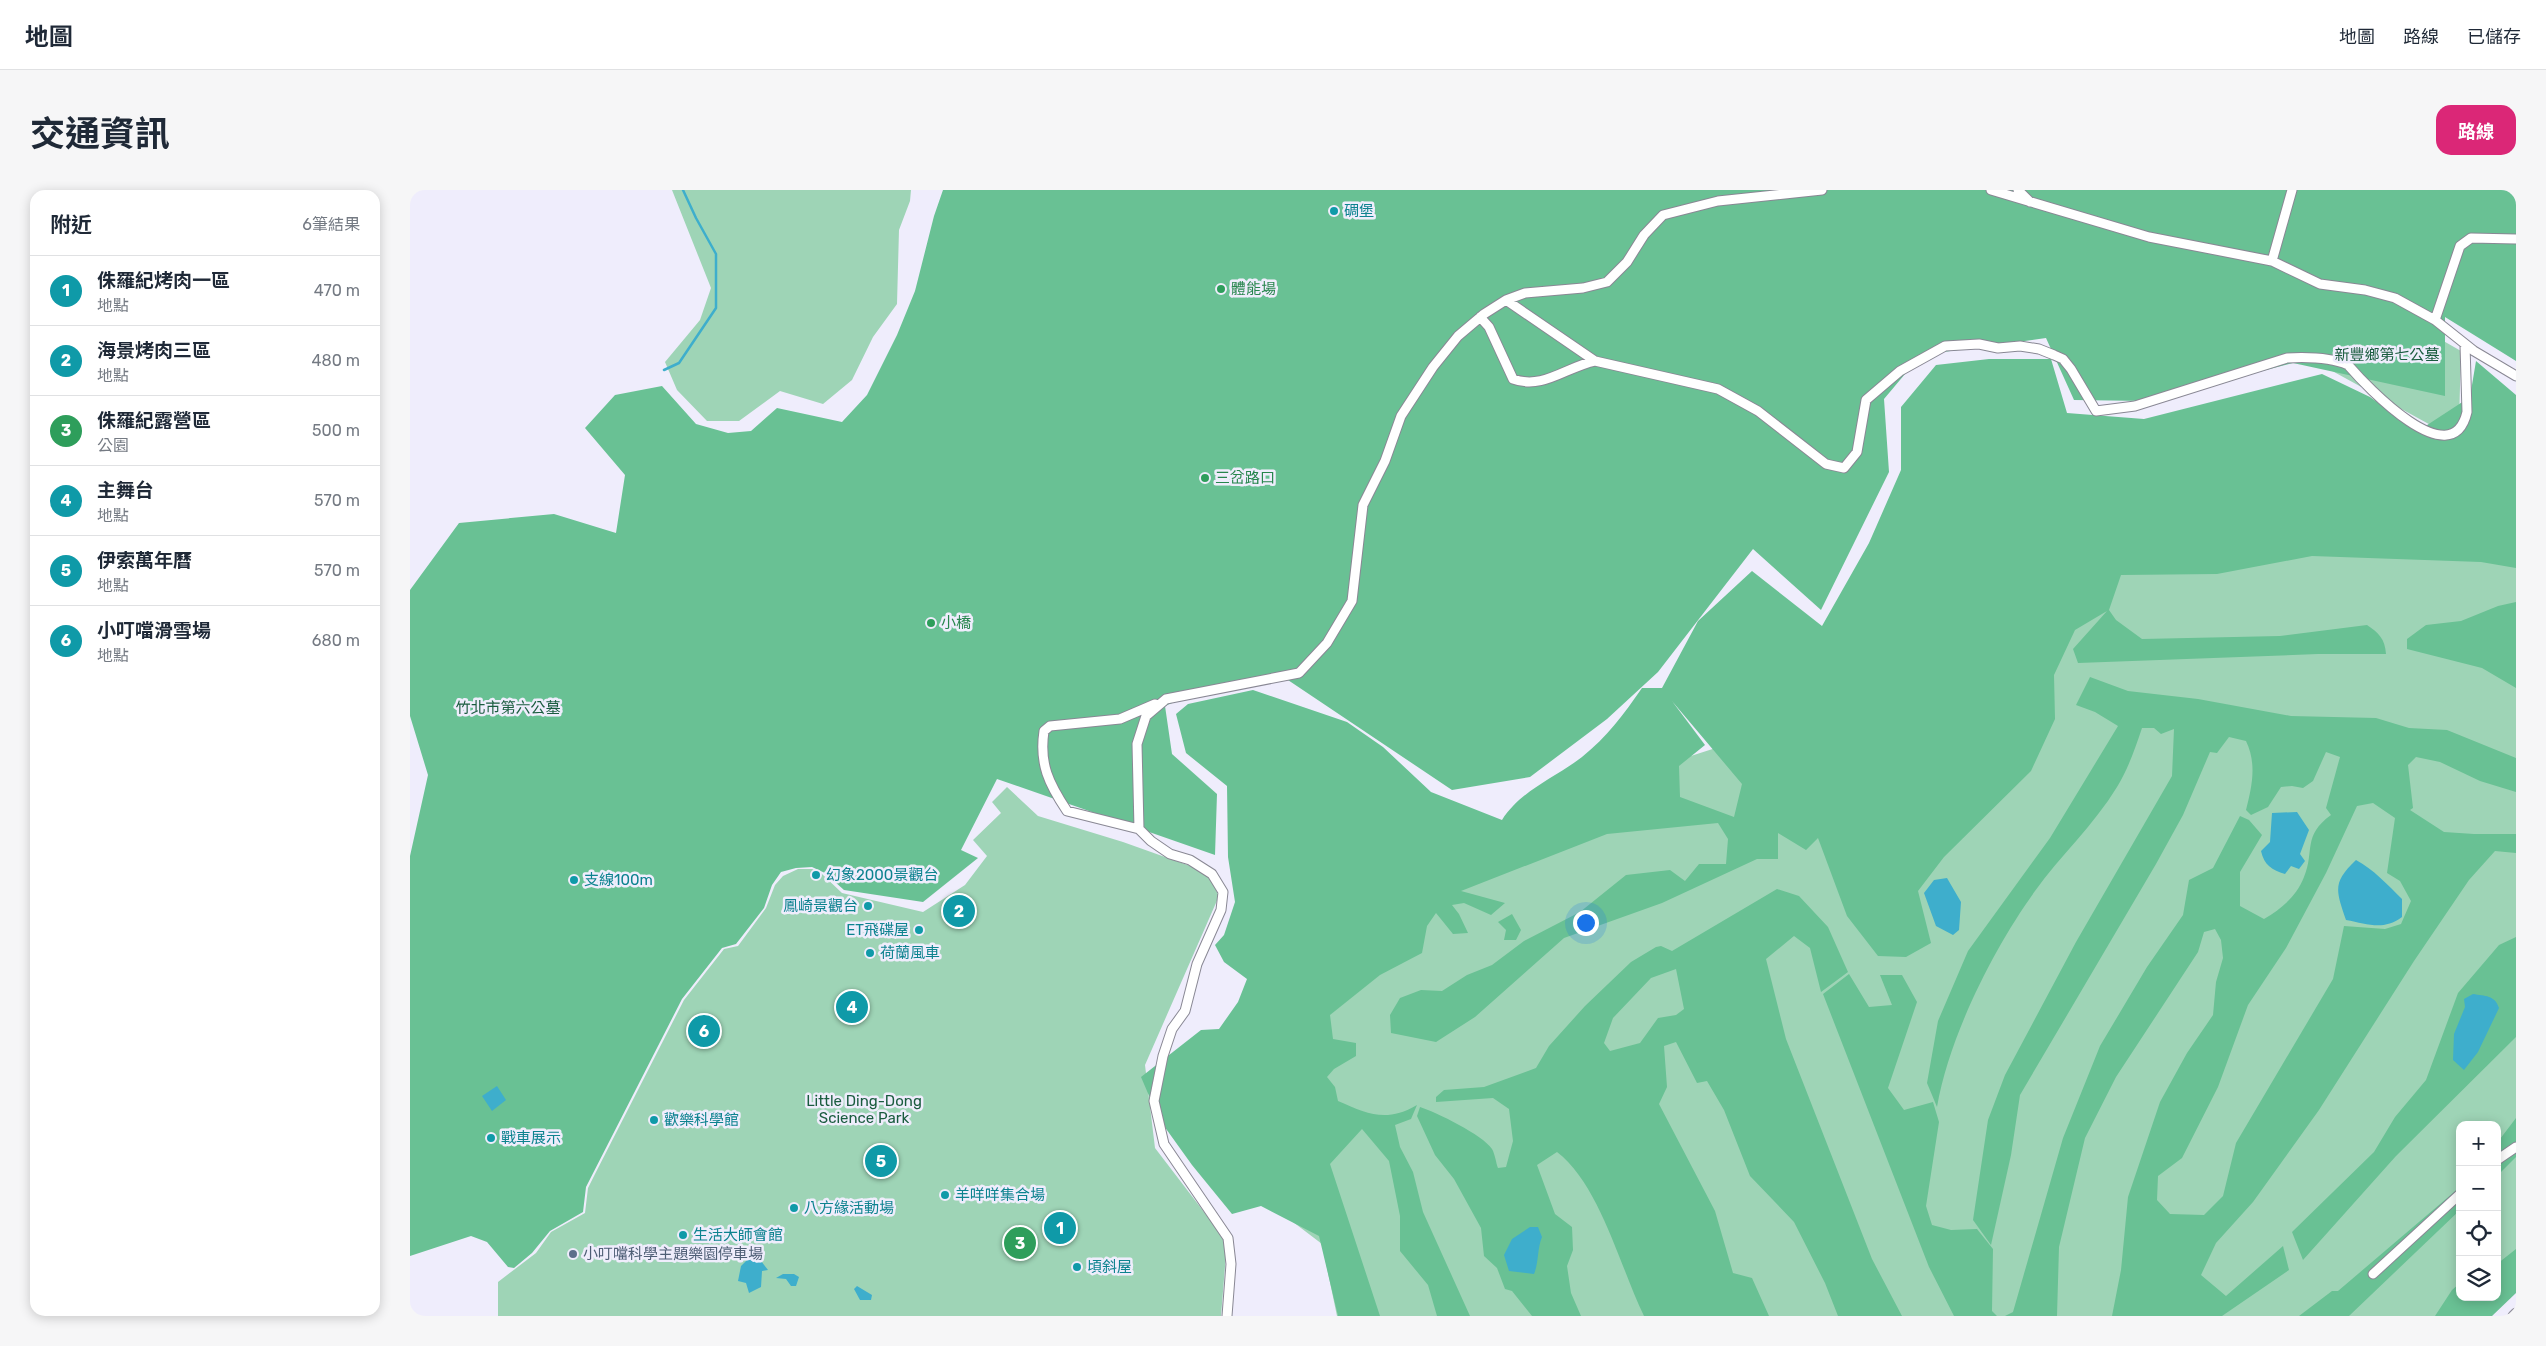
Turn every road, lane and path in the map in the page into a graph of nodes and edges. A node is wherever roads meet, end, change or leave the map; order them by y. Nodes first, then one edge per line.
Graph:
1 (1822, 190) edge
2 (1991, 190) edge
3 (2018, 190) edge
4 (2292, 190) edge
5 (2032, 204) junction
6 (2516, 239) edge
7 (2272, 261) junction
8 (1506, 300) junction
9 (1480, 317) junction
10 (2435, 320) junction
11 (2466, 345) junction
12 (1595, 361) junction
13 (2516, 376) edge
14 (1166, 699) junction
15 (1139, 829) junction
16 (2516, 1147) edge
17 (2501, 1157) edge
18 (2456, 1198) edge
19 (2373, 1274) dead end
20 (2516, 1313) edge
21 (1227, 1316) edge
22 (2513, 1316) edge

1 - 8 street
2 - 5 street
3 - 5 street
4 - 7 street
5 - 7 street
6 - 10 street
7 - 10 street
8 - 9 street
8 - 12 street
9 - 12 street
9 - 14 street
10 - 11 street
11 - 12 street
11 - 13 street
14 - 15 street
14 - 15 street
15 - 21 street
16 - 17 street
18 - 19 street
20 - 22 street

